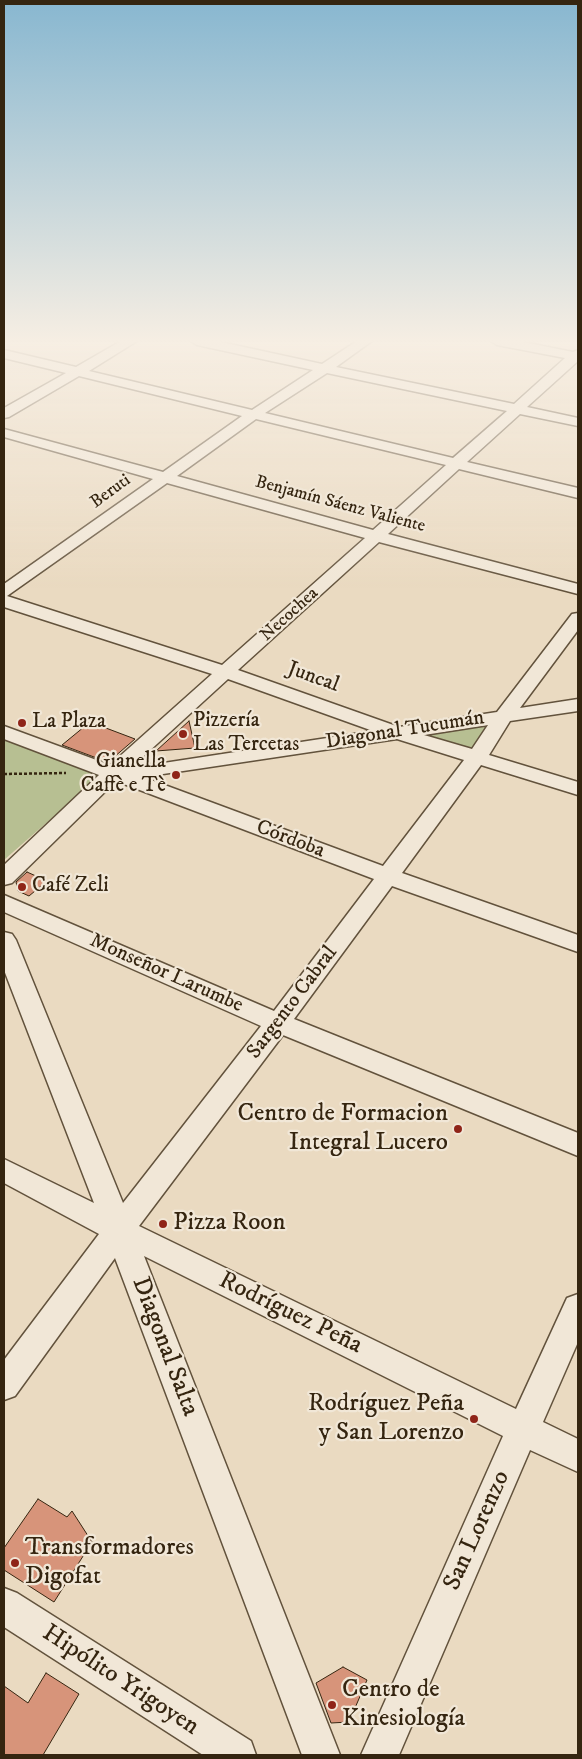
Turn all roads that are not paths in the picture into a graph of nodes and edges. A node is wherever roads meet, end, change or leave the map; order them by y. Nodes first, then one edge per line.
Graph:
1 (241, 423) edge
2 (287, 423) edge
3 (503, 423) edge
4 (4, 434) edge
5 (457, 464) junction
6 (164, 477) junction
7 (578, 493) edge
8 (378, 536) junction
9 (578, 589) edge
10 (4, 592) edge
11 (4, 601) edge
12 (578, 618) edge
13 (226, 672) junction
14 (578, 705) edge
15 (504, 716) junction
16 (4, 732) edge
17 (394, 732) junction
18 (477, 757) junction
19 (109, 777) junction
20 (578, 789) edge
21 (387, 876) junction
22 (4, 878) edge
23 (4, 904) edge
24 (4, 940) edge
25 (578, 944) edge
26 (278, 1024) junction
27 (578, 1145) edge
28 (4, 1170) edge
29 (119, 1230) junction
30 (578, 1308) edge
31 (4, 1385) edge
32 (523, 1429) junction
33 (578, 1456) edge
34 (4, 1606) edge
35 (237, 1755) edge
36 (321, 1755) edge
37 (380, 1755) edge

1 - 6 street, Beruti
2 - 5 street
3 - 5 street, Necochea
4 - 6 street, Benjamín Sáenz Valiente
5 - 7 street
5 - 8 street, Necochea
6 - 8 street, Benjamín Sáenz Valiente
6 - 10 street, Beruti
8 - 9 street, Benjamín Sáenz Valiente
8 - 13 street, Necochea
11 - 13 street, Juncal
12 - 15 street, Sargento Cabral
13 - 17 street, Juncal
13 - 19 street, Necochea
14 - 15 street, Diagonal Tucumán
15 - 17 street, Diagonal Tucumán
15 - 18 street, Sargento Cabral
16 - 19 street, Córdoba
17 - 18 street, Juncal
17 - 19 street, Diagonal Tucumán
18 - 20 street, Juncal
18 - 21 street, Sargento Cabral
19 - 21 street, Córdoba
19 - 22 street, Necochea
21 - 25 street, Córdoba
21 - 26 street, Sargento Cabral
23 - 26 street, Monseñor Larumbe
24 - 29 street, Diagonal Salta
26 - 27 street, Monseñor Larumbe
26 - 29 street, Sargento Cabral
28 - 29 street, Rodríguez Peña
29 - 31 street, Sargento Cabral
29 - 32 street, Rodríguez Peña
29 - 36 street, Diagonal Salta
30 - 32 street, San Lorenzo
32 - 33 street, Rodríguez Peña
32 - 37 street, San Lorenzo
34 - 35 street, Hipólito Yrigoyen

